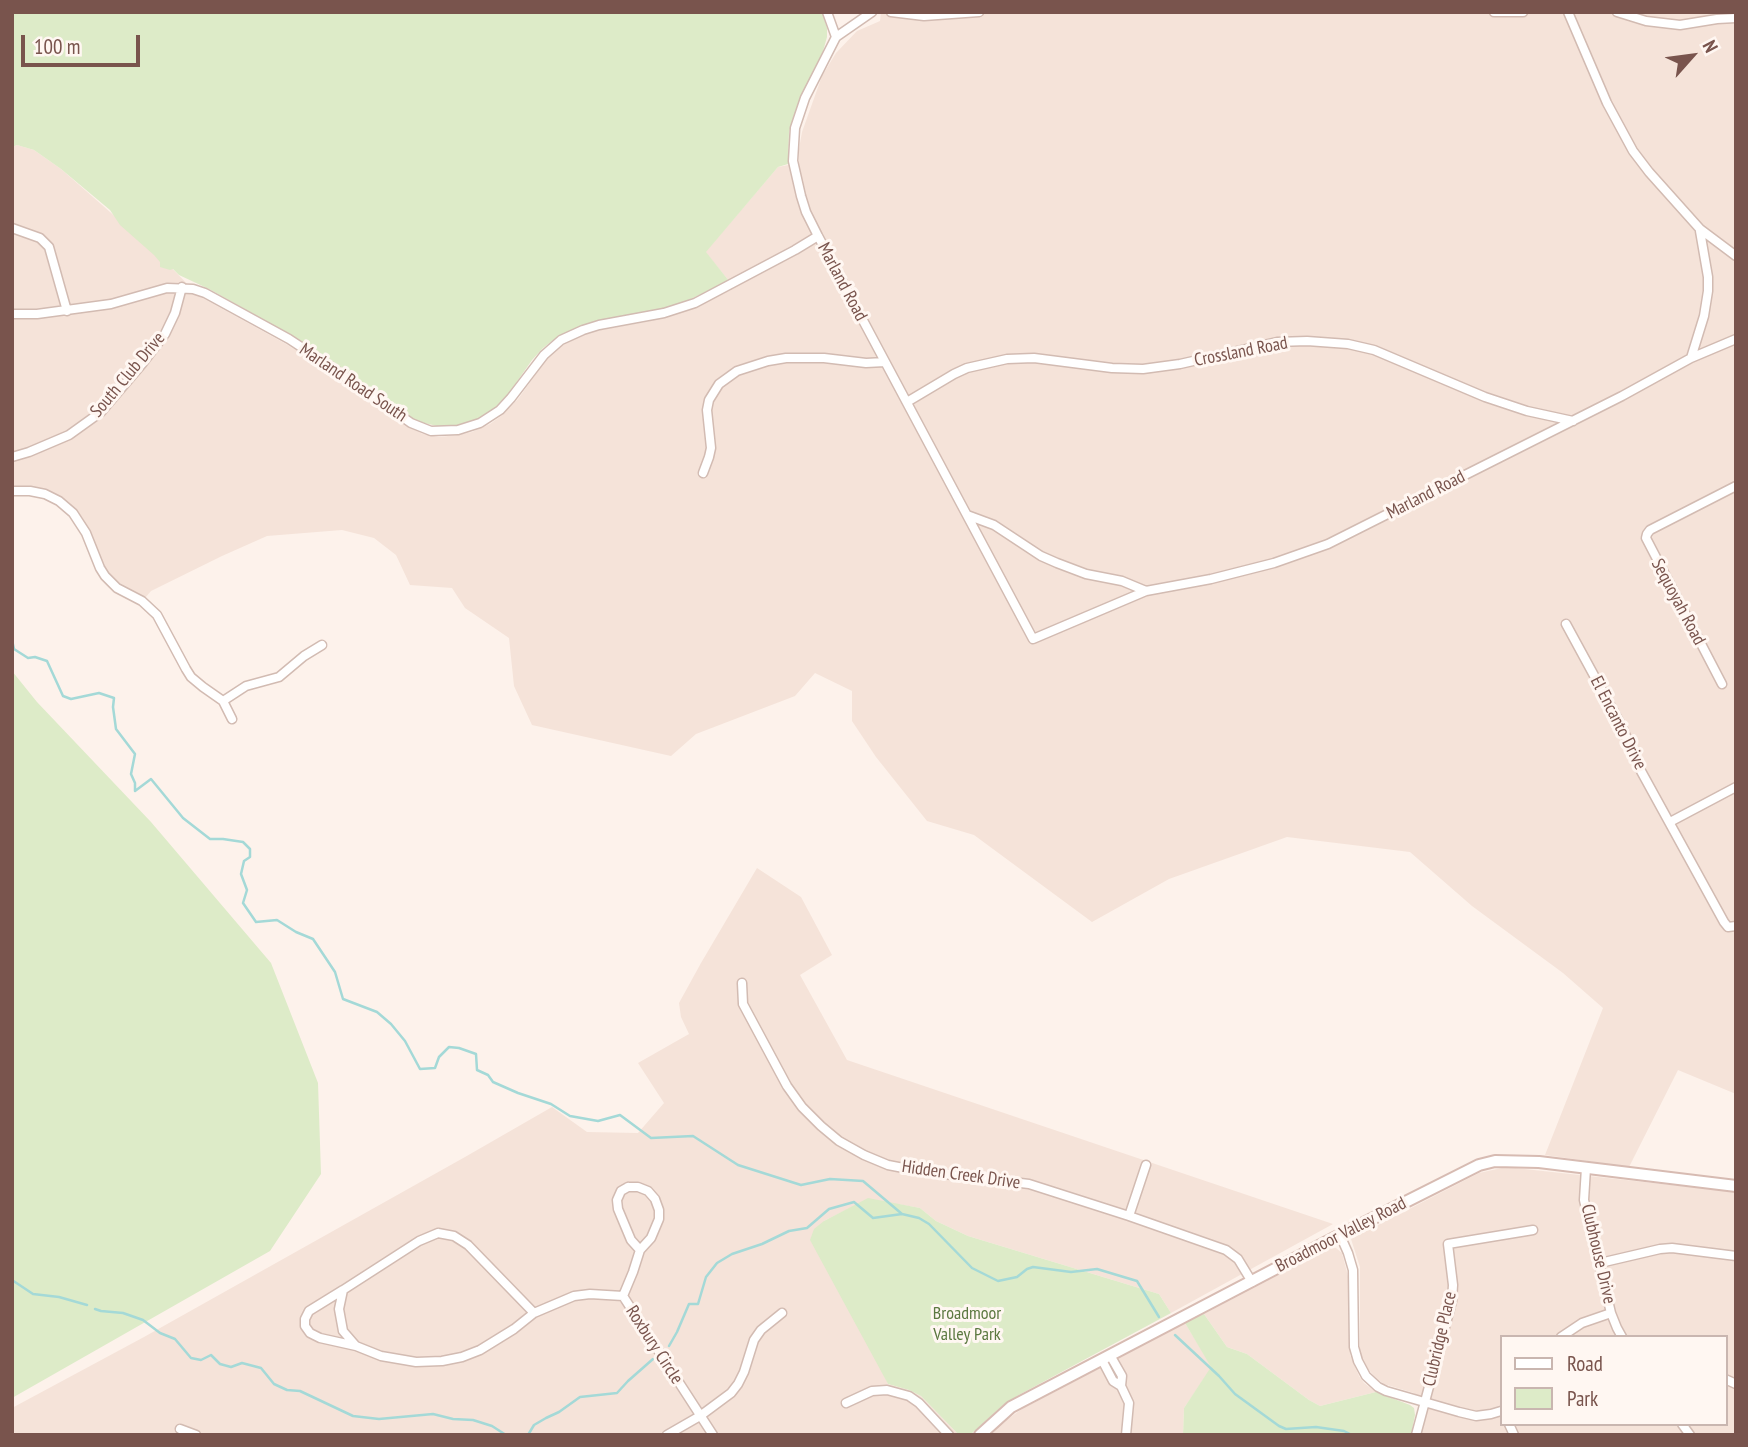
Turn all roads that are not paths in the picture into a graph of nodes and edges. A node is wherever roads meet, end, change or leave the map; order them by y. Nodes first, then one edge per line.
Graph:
1 (827, 12) edge
2 (872, 12) edge
3 (891, 12) edge
4 (979, 12) edge
5 (1494, 12) edge
6 (1523, 12) edge
7 (1567, 12) edge
8 (1617, 12) edge
9 (1736, 18) edge
10 (836, 37) junction
11 (12, 228) edge
12 (1700, 229) junction
13 (818, 236) junction
14 (1736, 256) edge
15 (182, 288) junction
16 (67, 311) junction
17 (12, 314) edge
18 (1736, 339) edge
19 (1691, 358) junction
20 (885, 362) junction
21 (907, 402) junction
22 (1573, 421) junction
23 (12, 457) edge
24 (703, 473) dead end
25 (1736, 486) edge
26 (12, 491) edge
27 (967, 515) junction
28 (1146, 591) junction
29 (1566, 624) dead end
30 (322, 645) dead end
31 (1722, 684) dead end
32 (223, 701) junction
33 (232, 719) dead end
34 (1736, 788) edge
35 (1670, 822) junction
36 (1736, 926) edge
37 (742, 983) dead end
38 (1146, 1165) dead end
39 (1586, 1168) junction
40 (1736, 1186) edge
41 (1129, 1216) junction
42 (1533, 1230) dead end
43 (1340, 1235) junction
44 (640, 1250) junction
45 (1736, 1256) edge
46 (1600, 1263) junction
47 (1252, 1282) junction
48 (343, 1290) junction
49 (622, 1296) junction
50 (534, 1313) junction
51 (782, 1313) dead end
52 (1611, 1313) junction
53 (1564, 1335) edge
54 (1621, 1335) edge
55 (356, 1346) junction
56 (1106, 1358) junction
57 (1425, 1401) junction
58 (846, 1403) dead end
59 (1500, 1411) edge
60 (701, 1416) junction
61 (180, 1429) dead end
62 (196, 1435) edge
63 (667, 1435) edge
64 (713, 1435) edge
65 (949, 1435) edge
66 (980, 1435) edge
67 (1126, 1435) edge
68 (1416, 1435) edge

1 - 10 street
2 - 10 street
3 - 4 street
5 - 6 street
7 - 12 street
8 - 9 street
10 - 13 street, Marland Road
11 - 16 street
12 - 14 street
12 - 19 street
13 - 15 street, Marland Road South
13 - 20 street, Marland Road
15 - 16 street, Marland Road South
15 - 23 street, South Club Drive
16 - 17 street, Marland Road South
18 - 19 street, Marland Road
19 - 22 street, Marland Road
20 - 21 street, Marland Road
20 - 24 street
21 - 22 street, Crossland Road
21 - 27 street, Marland Road
22 - 28 street, Marland Road
25 - 31 street, Sequoyah Road
26 - 32 street
27 - 28 street
27 - 28 street, Marland Road
29 - 35 street, El Encanto Drive
30 - 32 street
32 - 33 street
34 - 35 street
35 - 36 street, El Encanto Drive
37 - 41 street, Hidden Creek Drive
38 - 41 street
39 - 40 street, Broadmoor Valley Road
39 - 43 street, Broadmoor Valley Road
39 - 46 street, Clubhouse Drive
41 - 47 street, Hidden Creek Drive
42 - 57 street, Clubridge Place
43 - 47 street, Broadmoor Valley Road
43 - 57 street
44 - 44 street
44 - 49 street
45 - 46 street
46 - 52 street, Clubhouse Drive
47 - 56 street, Broadmoor Valley Road
48 - 50 street, Roxbury Circle
48 - 55 street
48 - 55 street, Roxbury Circle
49 - 50 street, Roxbury Circle
49 - 60 street, Roxbury Circle
50 - 55 street, Roxbury Circle
51 - 60 street
52 - 53 street
52 - 54 street, Clubhouse Drive
56 - 66 street, Broadmoor Valley Road
56 - 67 street
57 - 59 street
57 - 68 street, Clubridge Place
58 - 65 street
60 - 63 street
60 - 64 street, Roxbury Circle
61 - 62 street

